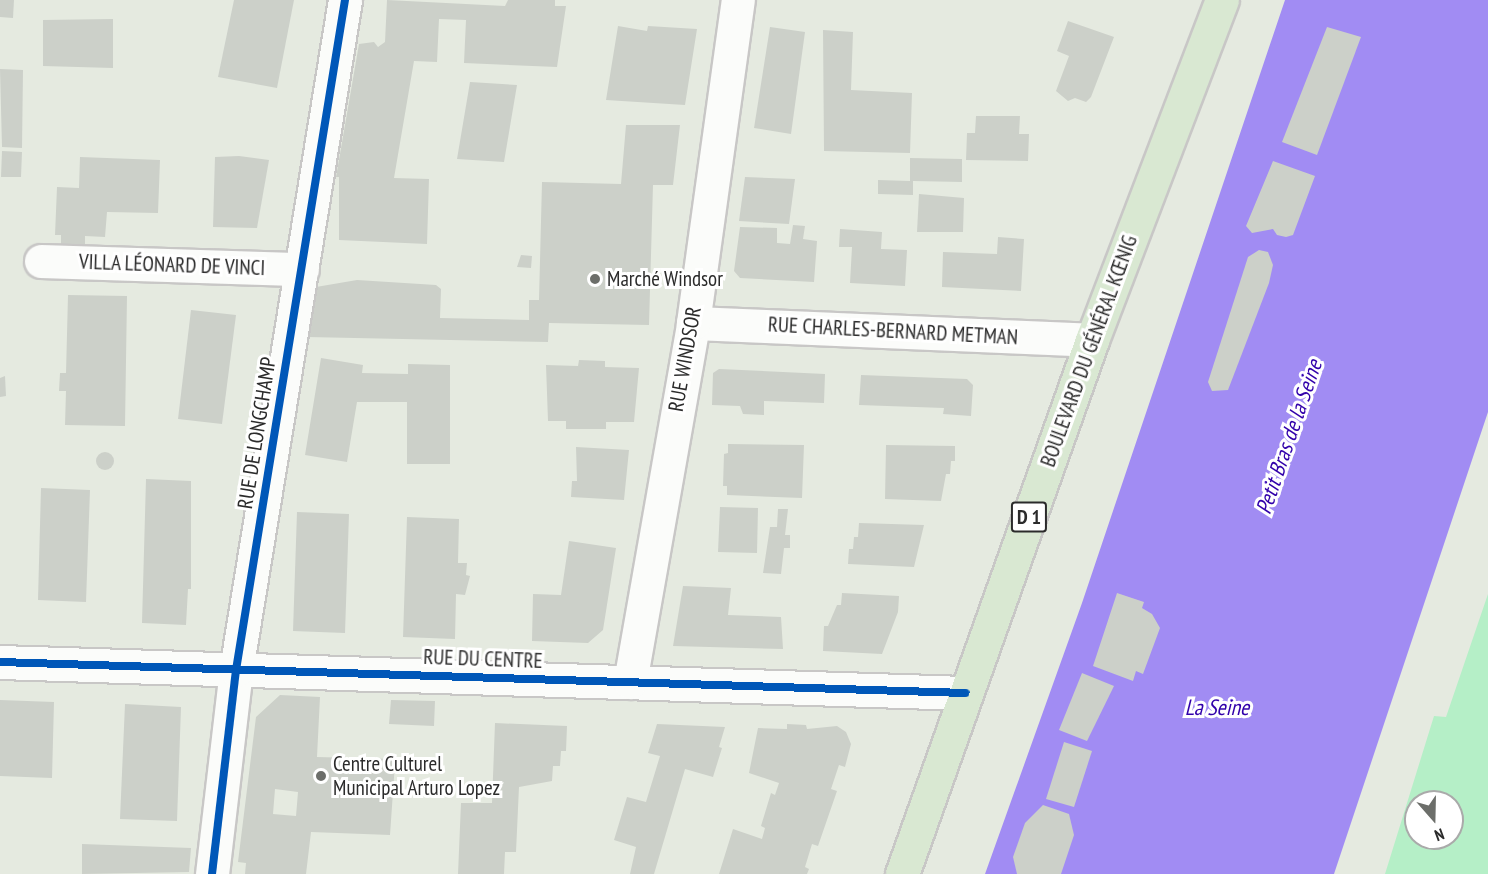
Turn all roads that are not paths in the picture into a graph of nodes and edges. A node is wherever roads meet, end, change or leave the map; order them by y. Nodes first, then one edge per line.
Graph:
1 (345, 0) edge
2 (738, 0) edge
3 (1222, 0) edge
4 (41, 261) dead end
5 (302, 269) junction
6 (693, 323) junction
7 (1092, 340) junction
8 (0, 662) edge
9 (236, 670) junction
10 (630, 682) junction
11 (966, 693) junction
12 (213, 874) edge
13 (902, 874) edge

1 - 5 street, RUE DE LONGCHAMP
2 - 6 street, RUE WINDSOR
3 - 7 main road, BOULEVARD DU GÉNÉRAL KŒNIG / D 1
4 - 5 street, VILLA LÉONARD DE VINCI
5 - 9 street, RUE DE LONGCHAMP
6 - 7 street, RUE CHARLES-BERNARD METMAN
6 - 10 street, RUE WINDSOR
7 - 11 main road, BOULEVARD DU GÉNÉRAL KŒNIG / D 1
8 - 9 street, RUE DU CENTRE
9 - 10 street, RUE DU CENTRE
9 - 12 street, RUE DE LONGCHAMP
10 - 11 street, RUE DU CENTRE
11 - 13 main road, BOULEVARD DU GÉNÉRAL KŒNIG / D 1

